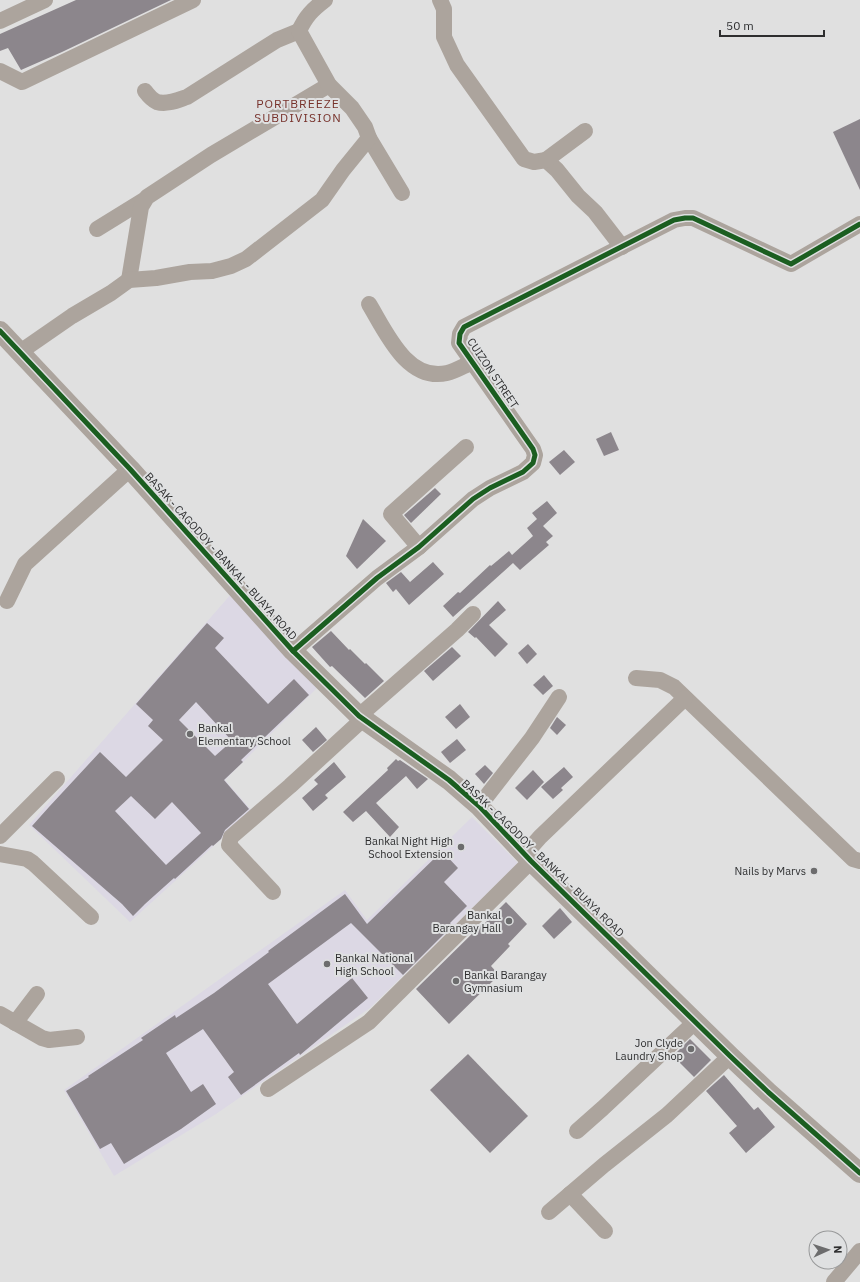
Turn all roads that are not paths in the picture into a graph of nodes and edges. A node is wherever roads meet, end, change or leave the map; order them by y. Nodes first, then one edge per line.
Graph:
1 (45, 0) edge
2 (193, 0) edge
3 (325, 0) edge
4 (440, 0) edge
5 (0, 21) edge
6 (299, 31) junction
7 (0, 71) edge
8 (330, 85) junction
9 (145, 91) dead end
10 (585, 131) dead end
11 (369, 138) junction
12 (546, 160) junction
13 (402, 193) dead end
14 (144, 200) junction
15 (860, 224) edge
16 (97, 229) dead end
17 (622, 247) junction
18 (129, 280) junction
19 (369, 304) dead end
20 (0, 331) edge
21 (20, 352) junction
22 (473, 362) junction
23 (466, 446) dead end
24 (130, 469) junction
25 (419, 547) junction
26 (7, 601) dead end
27 (473, 614) dead end
28 (293, 652) junction
29 (636, 678) dead end
30 (559, 697) dead end
31 (685, 698) junction
32 (361, 718) junction
33 (57, 779) dead end
34 (479, 806) junction
35 (0, 836) edge
36 (0, 854) edge
37 (528, 857) junction
38 (860, 861) edge
39 (273, 892) dead end
40 (91, 917) dead end
41 (37, 994) dead end
42 (0, 1014) edge
43 (696, 1021) junction
44 (15, 1023) junction
45 (77, 1037) dead end
46 (730, 1056) junction
47 (268, 1089) dead end
48 (577, 1131) dead end
49 (860, 1173) edge
50 (570, 1194) junction
51 (549, 1212) dead end
52 (605, 1231) dead end
53 (860, 1251) edge
54 (834, 1282) edge

1 - 5 street
2 - 7 street
3 - 6 street
4 - 12 street
6 - 8 street
6 - 9 street
8 - 11 street
8 - 14 street
10 - 12 street
11 - 13 street
11 - 18 street
12 - 17 street
14 - 16 street
14 - 18 street
15 - 17 street, CUIZON STREET
17 - 22 street, CUIZON STREET
18 - 21 street
19 - 22 street
20 - 21 street, BASAK - CAGODOY - BANKAL - BUAYA ROAD
21 - 24 street, BASAK - CAGODOY - BANKAL - BUAYA ROAD
22 - 25 street, CUIZON STREET
23 - 25 street
24 - 26 street
24 - 28 street, BASAK - CAGODOY - BANKAL - BUAYA ROAD
25 - 28 street, CUIZON STREET
27 - 32 street
28 - 32 street, BASAK - CAGODOY - BANKAL - BUAYA ROAD
29 - 31 street
30 - 34 street
31 - 37 street
31 - 38 street
32 - 34 street, BASAK - CAGODOY - BANKAL - BUAYA ROAD
32 - 39 street
33 - 35 street
34 - 37 street, BASAK - CAGODOY - BANKAL - BUAYA ROAD
36 - 40 street
37 - 43 street, BASAK - CAGODOY - BANKAL - BUAYA ROAD
37 - 47 street
41 - 44 street
42 - 44 street
43 - 46 street, BASAK - CAGODOY - BANKAL - BUAYA ROAD
43 - 48 street
44 - 45 street
46 - 49 street, BASAK - CAGODOY - BANKAL - BUAYA ROAD
46 - 50 street
50 - 51 street
50 - 52 street
53 - 54 street

